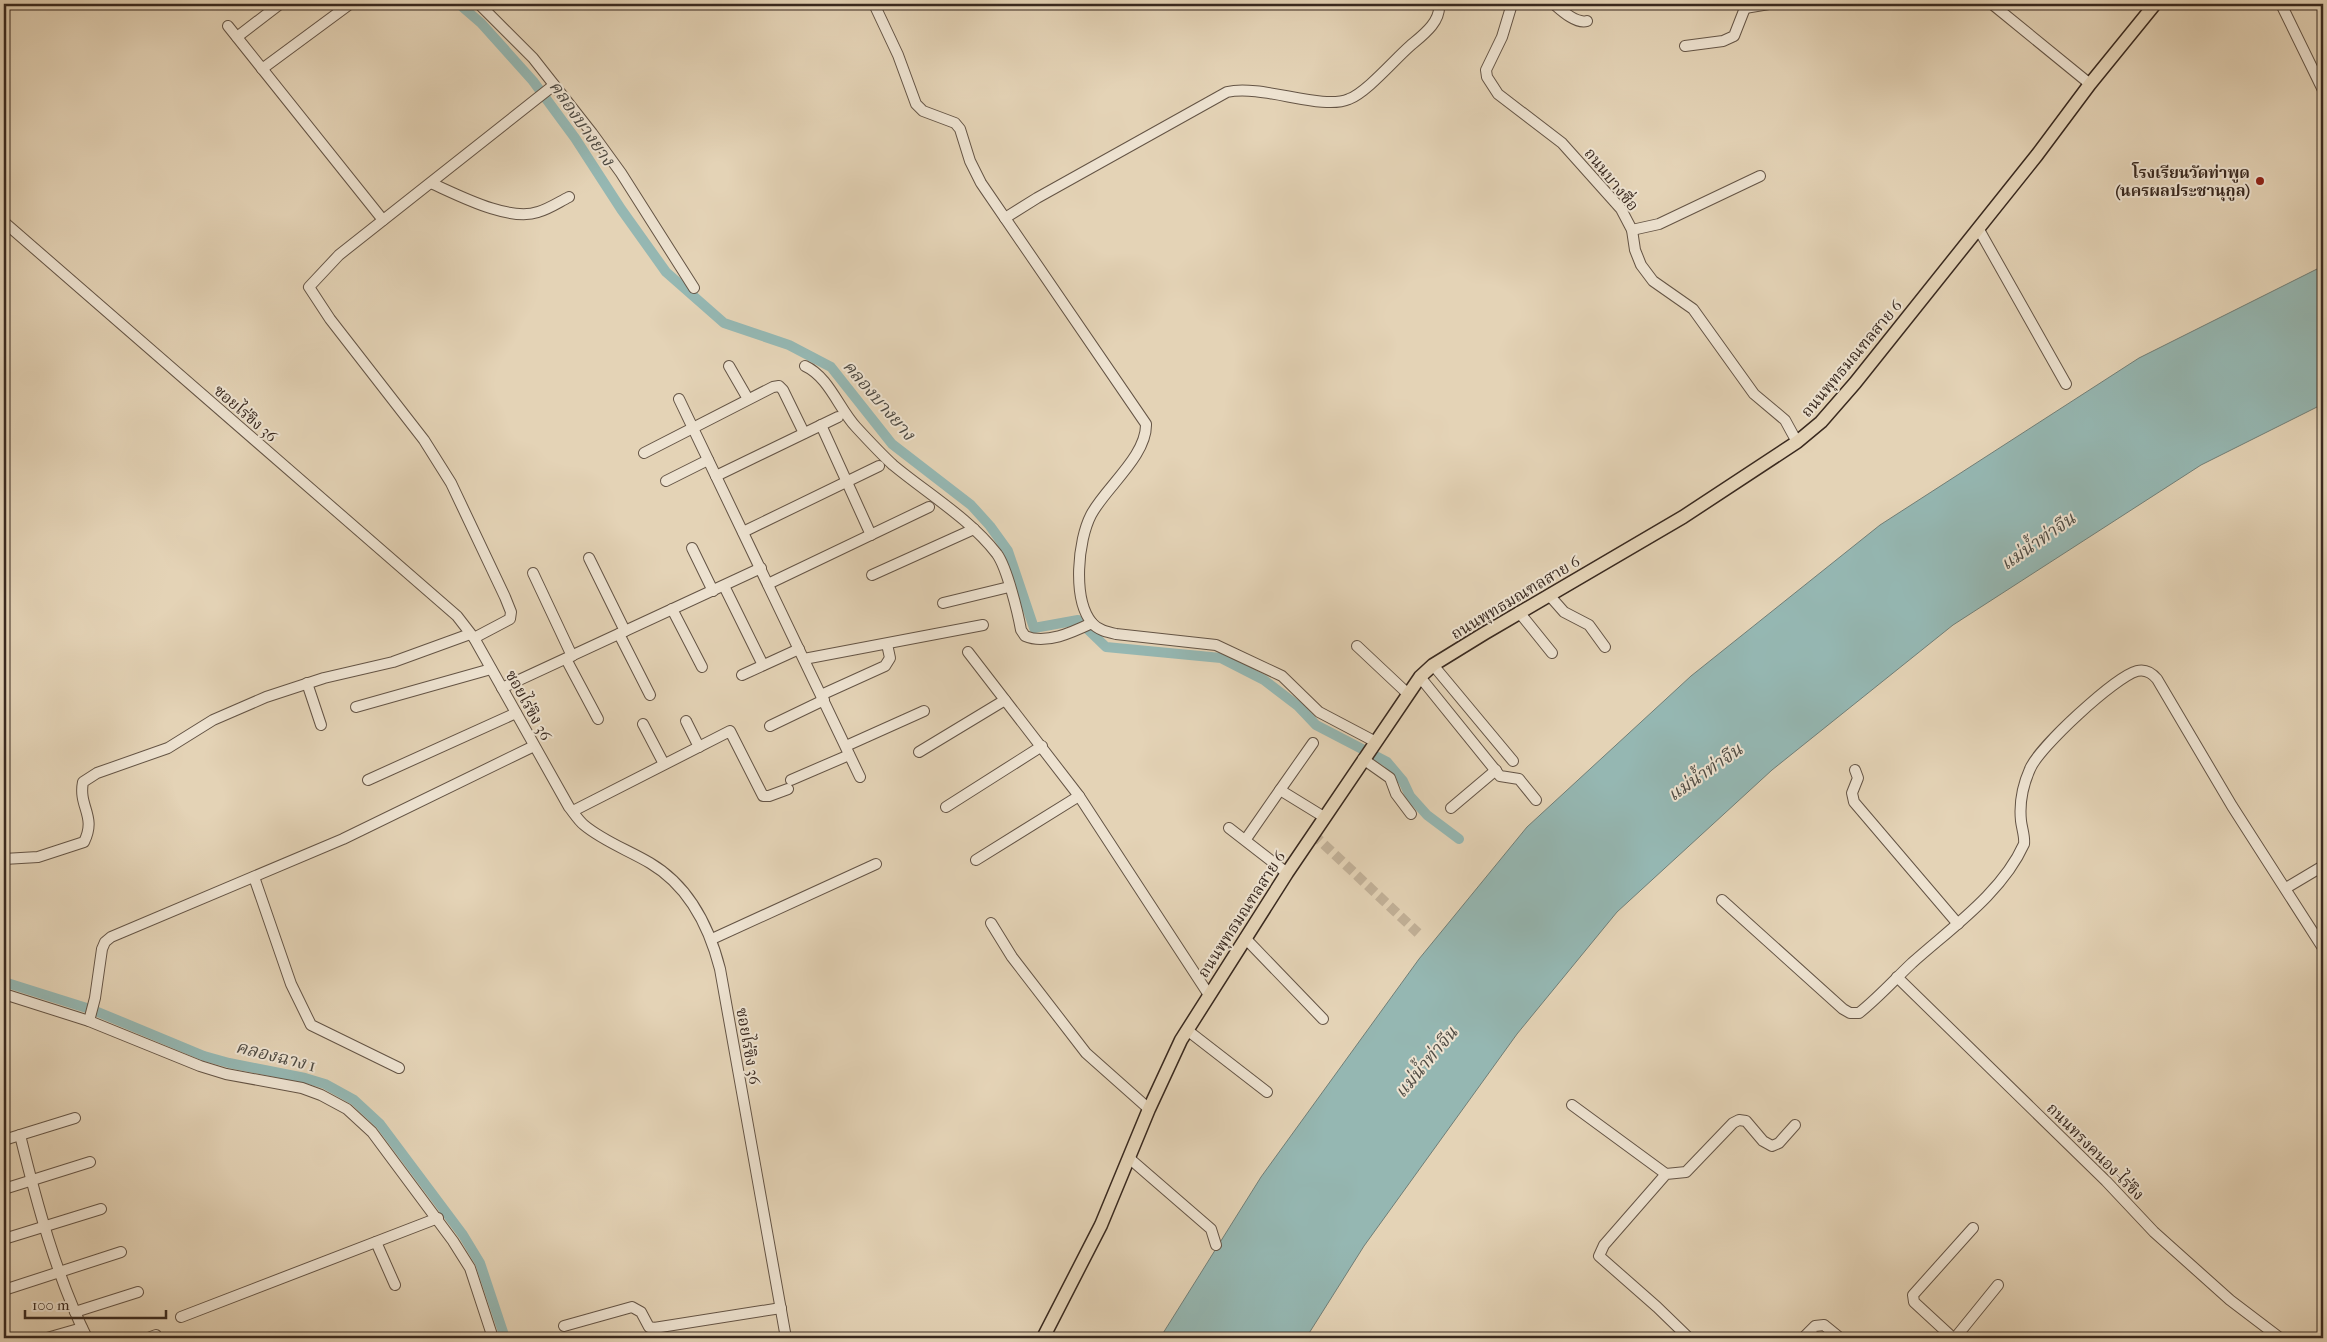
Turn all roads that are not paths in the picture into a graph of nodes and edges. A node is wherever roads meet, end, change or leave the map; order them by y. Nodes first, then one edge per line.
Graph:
1 (280, 4) edge
2 (350, 4) edge
3 (479, 4) edge
4 (874, 4) edge
5 (1439, 4) edge
6 (1512, 4) edge
7 (1554, 4) edge
8 (1769, 4) edge
9 (1992, 4) edge
10 (2155, 4) edge
11 (2281, 4) edge
12 (1744, 6) edge
13 (1587, 21) dead end
14 (228, 26) dead end
15 (237, 37) junction
16 (1685, 46) dead end
17 (262, 69) junction
18 (2090, 84) junction
19 (552, 87) junction
20 (2323, 90) edge
21 (1760, 176) dead end
22 (431, 183) junction
23 (570, 198) dead end
24 (1005, 218) junction
25 (383, 220) junction
26 (4, 222) edge
27 (1978, 228) junction
28 (1632, 230) junction
29 (694, 288) dead end
30 (729, 366) dead end
31 (806, 366) dead end
32 (2066, 384) dead end
33 (679, 399) dead end
34 (748, 400) junction
35 (838, 417) dead end
36 (821, 425) junction
37 (692, 428) junction
38 (804, 433) junction
39 (1797, 442) junction
40 (644, 453) dead end
41 (708, 460) junction
42 (879, 466) dead end
43 (716, 476) junction
44 (666, 481) dead end
45 (845, 482) junction
46 (928, 507) dead end
47 (974, 529) junction
48 (743, 532) junction
49 (871, 535) junction
50 (692, 548) dead end
51 (589, 558) dead end
52 (761, 568) junction
53 (533, 573) dead end
54 (872, 575) dead end
55 (768, 584) junction
56 (724, 586) junction
57 (1009, 587) junction
58 (714, 591) junction
59 (1549, 594) junction
60 (943, 603) dead end
61 (672, 609) junction
62 (1519, 612) junction
63 (1090, 624) junction
64 (983, 625) dead end
65 (622, 633) junction
66 (472, 636) junction
67 (887, 644) junction
68 (1357, 646) dead end
69 (1605, 647) dead end
70 (799, 649) junction
71 (968, 652) dead end
72 (1552, 653) dead end
73 (569, 657) junction
74 (804, 659) junction
75 (763, 665) junction
76 (1433, 666) junction
77 (702, 667) dead end
78 (491, 668) junction
79 (742, 674) dead end
80 (1420, 677) junction
81 (307, 683) junction
82 (502, 688) junction
83 (1407, 693) junction
84 (650, 695) dead end
85 (823, 698) junction
86 (1005, 700) junction
87 (356, 707) dead end
88 (924, 711) dead end
89 (516, 713) junction
90 (598, 719) dead end
91 (686, 721) dead end
92 (643, 724) dead end
93 (321, 725) dead end
94 (770, 726) dead end
95 (1374, 741) junction
96 (1313, 743) dead end
97 (534, 746) junction
98 (1042, 746) junction
99 (699, 747) junction
100 (848, 750) junction
101 (919, 752) dead end
102 (1363, 759) junction
103 (1513, 761) dead end
104 (664, 764) junction
105 (1496, 770) junction
106 (1855, 770) dead end
107 (860, 776) dead end
108 (368, 780) dead end
109 (1280, 790) junction
110 (1079, 796) junction
111 (1536, 800) dead end
112 (946, 807) dead end
113 (1451, 808) dead end
114 (573, 811) junction
115 (1411, 814) dead end
116 (1324, 817) junction
117 (1229, 828) dead end
118 (1246, 839) junction
119 (4, 859) edge
120 (976, 860) dead end
121 (876, 864) dead end
122 (2323, 866) edge
123 (1287, 873) junction
124 (254, 877) junction
125 (2286, 888) junction
126 (1722, 900) dead end
127 (990, 923) dead end
128 (1958, 924) junction
129 (1245, 938) junction
130 (712, 939) junction
131 (2323, 948) edge
132 (1897, 977) junction
133 (4, 994) edge
134 (1209, 995) junction
135 (90, 1018) junction
136 (1323, 1019) dead end
137 (1186, 1030) junction
138 (398, 1068) dead end
139 (1267, 1092) dead end
140 (1572, 1105) dead end
141 (1148, 1109) junction
142 (75, 1118) dead end
143 (1795, 1126) dead end
144 (20, 1136) junction
145 (4, 1140) edge
146 (1128, 1158) junction
147 (90, 1162) dead end
148 (1666, 1174) junction
149 (31, 1180) junction
150 (4, 1189) edge
151 (101, 1209) dead end
152 (438, 1218) junction
153 (45, 1226) junction
154 (1973, 1228) dead end
155 (4, 1239) edge
156 (376, 1242) junction
157 (1216, 1245) dead end
158 (121, 1252) dead end
159 (60, 1271) junction
160 (395, 1285) dead end
161 (1998, 1285) dead end
162 (4, 1290) edge
163 (138, 1292) dead end
164 (781, 1308) junction
165 (75, 1312) junction
166 (181, 1317) dead end
167 (564, 1326) dead end
168 (82, 1328) junction
169 (47, 1338) edge
170 (87, 1338) edge
171 (493, 1338) edge
172 (786, 1338) edge
173 (1042, 1338) edge
174 (1689, 1338) edge
175 (1803, 1338) edge
176 (1840, 1338) edge
177 (1954, 1338) edge
178 (2280, 1338) edge

1 - 15 street
2 - 17 street
3 - 19 street
4 - 24 street
5 - 24 street
6 - 28 street, ถนนบางซื่อ
7 - 13 street
8 - 12 street
9 - 18 street
10 - 18 main road, ถนนพุทธมณฑลสาย 6
11 - 20 street
12 - 16 street
14 - 15 street
15 - 17 street
17 - 25 street
18 - 27 main road, ถนนพุทธมณฑลสาย 6
19 - 22 street
19 - 29 street
21 - 28 street
22 - 23 street
22 - 25 street
24 - 63 street
25 - 66 street
26 - 66 street, ซอยไร่ขิง 36
27 - 32 street
27 - 39 main road, ถนนพุทธมณฑลสาย 6
28 - 39 street, ถนนบางซื่อ
30 - 34 street
31 - 47 street
33 - 37 street
34 - 37 street
34 - 38 street
35 - 36 street
36 - 38 street
36 - 45 street
37 - 40 street
37 - 41 street
38 - 43 street
39 - 59 main road, ถนนพุทธมณฑลสาย 6
41 - 43 street
41 - 44 street
42 - 45 street
43 - 48 street
45 - 48 street
45 - 49 street
46 - 49 street
47 - 54 street
47 - 57 street
48 - 52 street
49 - 55 street
50 - 58 street
51 - 65 street
52 - 55 street
52 - 56 street
53 - 73 street
55 - 70 street
56 - 58 street
56 - 75 street
57 - 60 street
57 - 63 street
58 - 61 street
59 - 62 main road, ถนนพุทธมณฑลสาย 6
59 - 69 street
61 - 65 street
61 - 77 street
62 - 72 street
62 - 76 main road, ถนนพุทธมณฑลสาย 6
63 - 95 street
64 - 67 street
65 - 73 street
65 - 84 street
66 - 78 street, ซอยไร่ขิง 36
66 - 81 street
67 - 74 street
67 - 85 street
68 - 83 street
70 - 74 street
70 - 75 street
71 - 86 street
73 - 82 street
73 - 90 street
74 - 85 street
75 - 79 street
76 - 80 main road, ถนนพุทธมณฑลสาย 6
76 - 103 street
78 - 82 street, ซอยไร่ขิง 36
78 - 87 street
80 - 83 main road, ถนนพุทธมณฑลสาย 6
80 - 105 street
81 - 93 street
81 - 119 street
82 - 89 street, ซอยไร่ขิง 36
83 - 95 main road, ถนนพุทธมณฑลสาย 6
85 - 94 street
85 - 100 street
86 - 98 street
86 - 101 street
88 - 100 street
89 - 97 street, ซอยไร่ขิง 36
89 - 108 street
91 - 99 street
92 - 104 street
95 - 102 main road, ถนนพุทธมณฑลสาย 6
96 - 109 street
97 - 114 street, ซอยไร่ขิง 36
97 - 124 street
98 - 110 street
98 - 112 street
99 - 100 street
99 - 104 street
100 - 107 street
102 - 115 street
102 - 116 main road, ถนนพุทธมณฑลสาย 6
104 - 114 street
105 - 111 street
105 - 113 street
106 - 128 street
109 - 116 street
109 - 118 street
110 - 120 street
110 - 134 street
114 - 130 street, ซอยไร่ขิง 36
116 - 123 main road, ถนนพุทธมณฑลสาย 6
117 - 118 street
118 - 123 street
121 - 130 street
122 - 125 street
123 - 129 main road, ถนนพุทธมณฑลสาย 6
124 - 135 street
124 - 138 street
125 - 128 street
125 - 131 street
126 - 132 street
127 - 141 street
128 - 132 street
129 - 134 main road, ถนนพุทธมณฑลสาย 6
129 - 136 street
130 - 164 street, ซอยไร่ขิง 36
132 - 178 street, ถนนทรงคนอง-ไร่ขิง
133 - 135 street
134 - 137 main road, ถนนพุทธมณฑลสาย 6
135 - 152 street
137 - 139 street
137 - 141 main road, ถนนพุทธมณฑลสาย 6
140 - 148 street
141 - 146 main road, ถนนพุทธมณฑลสาย 6
142 - 144 street
143 - 148 street
144 - 145 street
144 - 149 street
146 - 157 street
146 - 173 main road, ถนนพุทธมณฑลสาย 6
147 - 149 street
148 - 174 street
149 - 150 street
149 - 153 street
151 - 153 street
152 - 156 street
152 - 171 street
153 - 155 street
153 - 159 street
154 - 177 street
156 - 160 street
156 - 166 street
158 - 159 street
159 - 162 street
159 - 165 street
161 - 177 street
163 - 165 street
164 - 167 street
164 - 172 street, ซอยไร่ขิง 36
165 - 168 street
168 - 169 street
168 - 170 street
175 - 176 street

